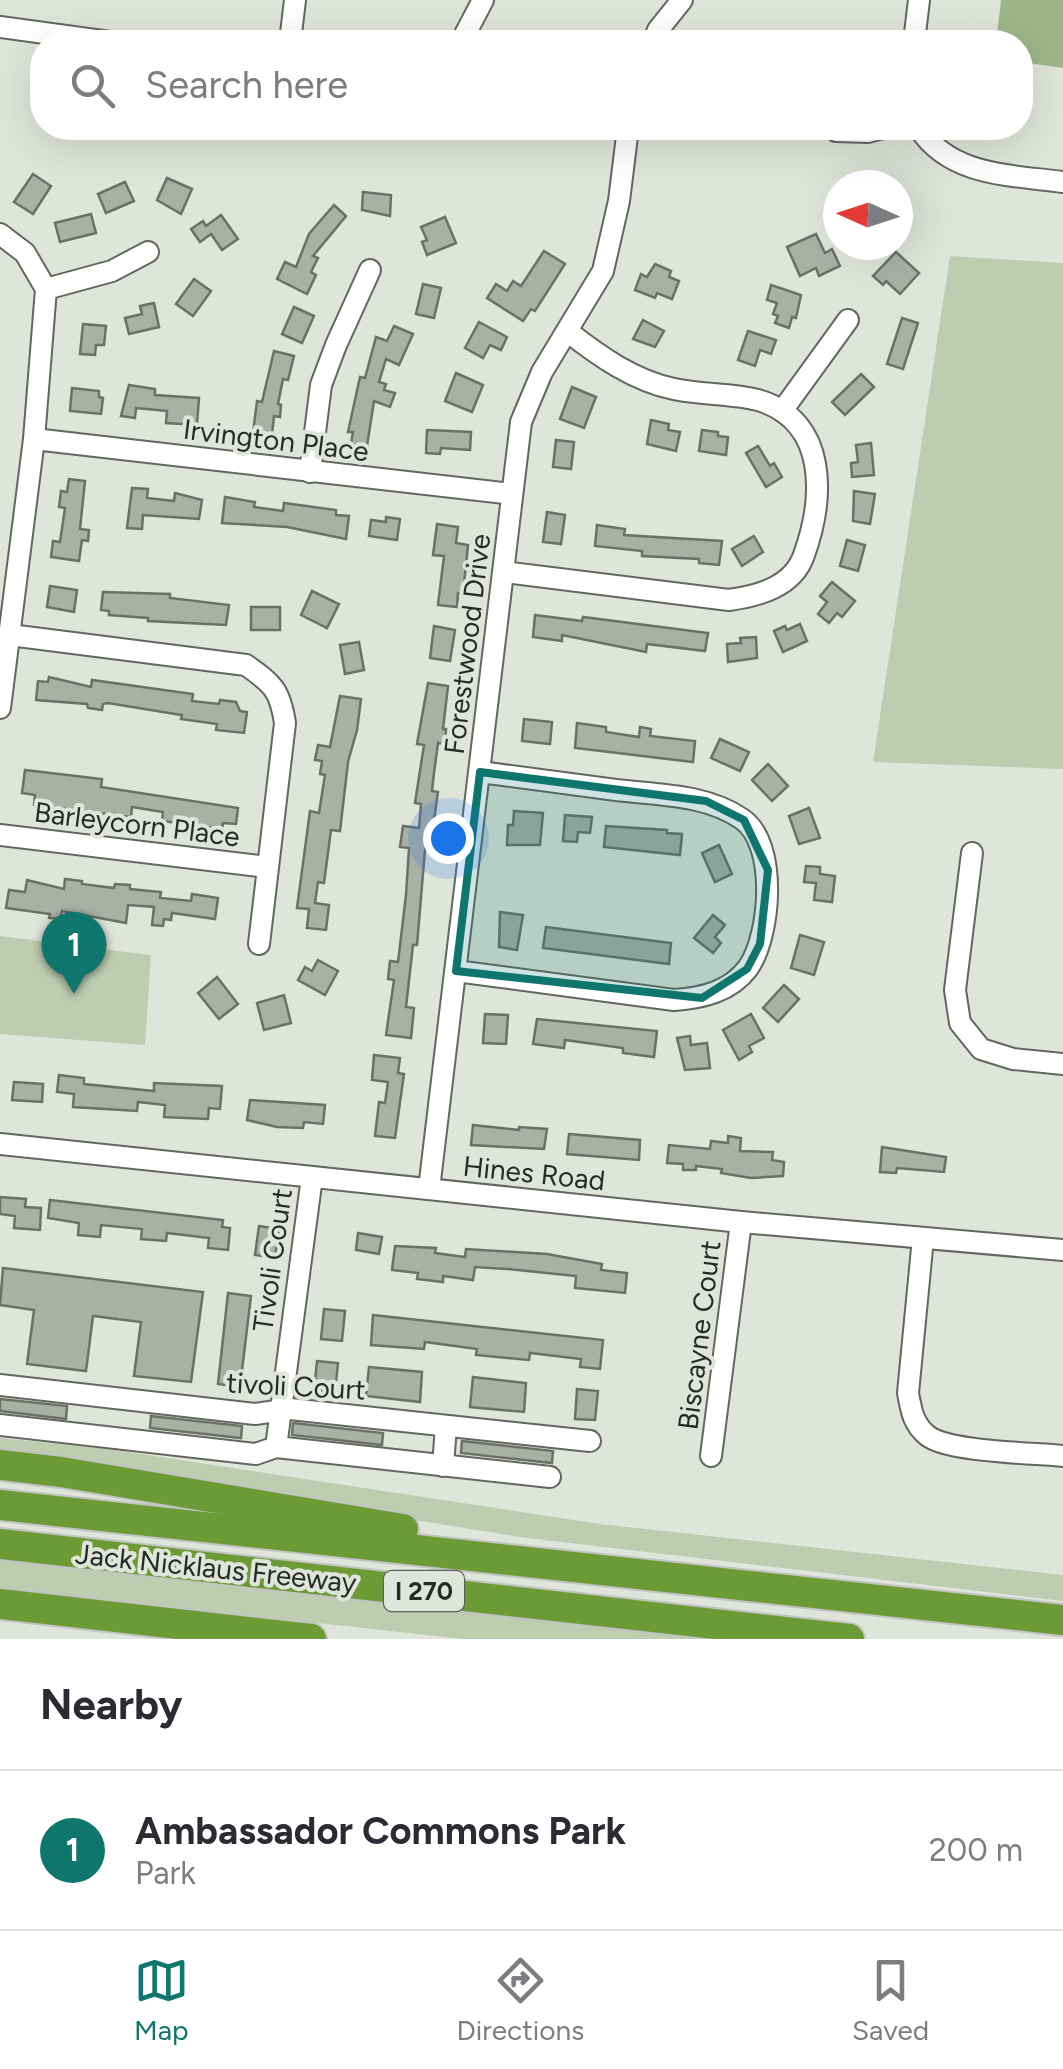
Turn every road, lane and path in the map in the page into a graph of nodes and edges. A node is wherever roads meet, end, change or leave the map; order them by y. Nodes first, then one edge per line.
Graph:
1 (296, 0) edge
2 (484, 0) edge
3 (682, 0) edge
4 (919, 0) edge
5 (0, 27) edge
6 (292, 30) edge
7 (468, 30) edge
8 (658, 30) edge
9 (915, 30) edge
10 (30, 31) edge
11 (627, 140) edge
12 (927, 140) edge
13 (1063, 182) edge
14 (0, 234) edge
15 (148, 252) dead end
16 (370, 270) dead end
17 (46, 289) junction
18 (848, 320) dead end
19 (567, 332) junction
20 (782, 411) junction
21 (34, 439) junction
22 (310, 472) junction
23 (512, 494) junction
24 (504, 572) junction
25 (10, 635) junction
26 (0, 708) edge
27 (480, 772) junction
28 (0, 835) edge
29 (972, 853) dead end
30 (268, 866) junction
31 (258, 944) dead end
32 (456, 972) junction
33 (1063, 1064) edge
34 (0, 1144) edge
35 (312, 1177) junction
36 (429, 1189) junction
37 (741, 1222) junction
38 (923, 1238) junction
39 (1063, 1250) edge
40 (0, 1385) edge
41 (279, 1411) junction
42 (0, 1426) edge
43 (446, 1426) junction
44 (590, 1440) dead end
45 (276, 1448) junction
46 (710, 1456) dead end
47 (1063, 1456) edge
48 (0, 1465) edge
49 (443, 1466) junction
50 (550, 1477) dead end
51 (0, 1504) edge
52 (0, 1544) edge
53 (642, 1574) junction
54 (0, 1604) edge
55 (1063, 1620) edge
56 (311, 1639) edge
57 (849, 1639) edge

1 - 6 street
2 - 7 street
3 - 8 street
4 - 9 street
5 - 10 street
11 - 19 street, Forestwood Drive
12 - 13 street
14 - 17 street
15 - 17 street
16 - 22 street
17 - 21 street
18 - 20 street
19 - 20 street
19 - 23 street, Forestwood Drive
20 - 24 street
21 - 22 street, Irvington Place
21 - 25 street
22 - 23 street, Irvington Place
23 - 24 street, Forestwood Drive
24 - 27 street, Forestwood Drive
25 - 26 street
25 - 30 street
27 - 32 street, Forestwood Drive
27 - 32 street
28 - 30 street, Barleycorn Place
29 - 33 street
30 - 31 street
32 - 36 street, Forestwood Drive
34 - 35 street, Hines Road
35 - 36 street, Hines Road
35 - 41 street, Tivoli Court
36 - 37 street, Hines Road
37 - 38 street, Hines Road
37 - 46 street, Biscayne Court
38 - 39 street, Hines Road
38 - 47 street
40 - 41 street, tivoli Court
41 - 43 street, tivoli Court
41 - 45 street, Tivoli Court
42 - 45 street
43 - 44 street, tivoli Court
43 - 49 street
45 - 49 street
48 - 53 highway
49 - 50 street
51 - 53 highway
52 - 57 highway, Jack Nicklaus Freeway / I 270
53 - 55 highway
54 - 56 highway

